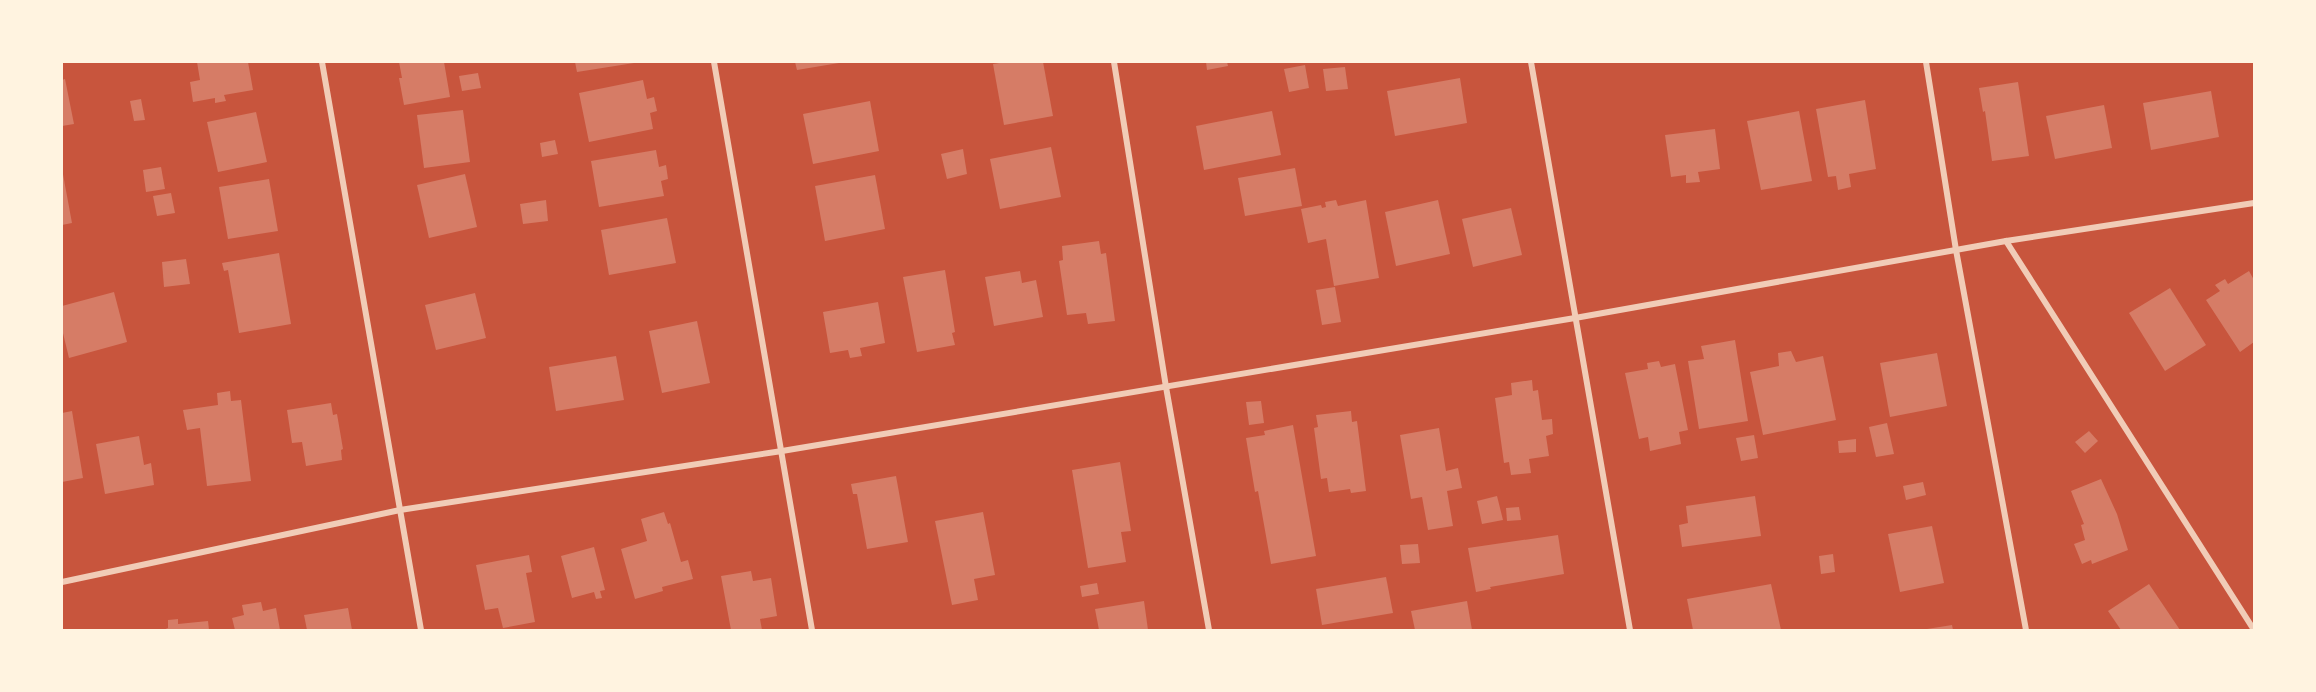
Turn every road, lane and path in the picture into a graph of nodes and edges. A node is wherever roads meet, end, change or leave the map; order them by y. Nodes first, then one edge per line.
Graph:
1 (321, 62) edge
2 (714, 62) edge
3 (1114, 62) edge
4 (1531, 62) edge
5 (1926, 62) edge
6 (2254, 203) edge
7 (2006, 241) junction
8 (1956, 250) junction
9 (1575, 318) junction
10 (1166, 387) junction
11 (782, 452) junction
12 (400, 510) junction
13 (62, 582) edge
14 (421, 630) edge
15 (812, 630) edge
16 (1209, 630) edge
17 (1630, 630) edge
18 (2026, 630) edge
19 (2254, 630) edge

1 - 12 street
2 - 11 street
3 - 10 street
4 - 9 street
5 - 8 street
6 - 7 street
7 - 8 street
7 - 19 street
8 - 9 street
8 - 18 street
9 - 10 street
9 - 17 street
10 - 11 street
10 - 16 street
11 - 12 street
11 - 15 street
12 - 13 street
12 - 14 street

